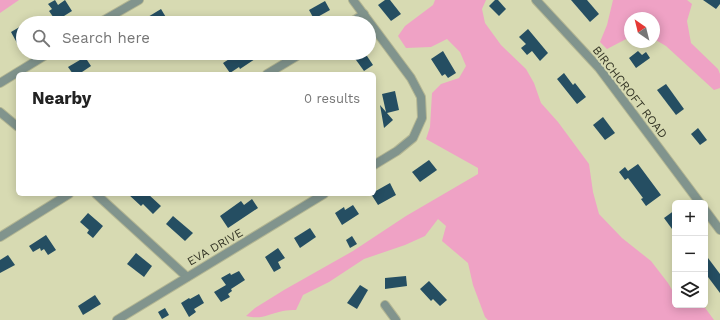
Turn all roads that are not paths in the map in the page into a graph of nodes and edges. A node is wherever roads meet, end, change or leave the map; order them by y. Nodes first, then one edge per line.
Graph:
1 (139, 0) edge
2 (353, 0) edge
3 (536, 0) edge
4 (364, 14) joint
5 (111, 16) edge
6 (361, 16) edge
7 (376, 30) edge
8 (38, 60) edge
9 (291, 60) edge
10 (18, 72) edge
11 (271, 72) edge
12 (16, 73) edge
13 (0, 83) edge
14 (0, 112) edge
15 (16, 125) edge
16 (376, 164) edge
17 (66, 196) edge
18 (98, 196) edge
19 (321, 196) edge
20 (698, 200) edge
21 (708, 214) edge
22 (720, 230) edge
23 (0, 237) edge
24 (187, 277) junction
25 (385, 306) dead end
26 (118, 320) edge
27 (396, 320) edge

1 - 5 street
2 - 4 street
3 - 20 street, BIRCHCROFT ROAD
4 - 6 street
7 - 16 street
8 - 10 street
9 - 11 street
12 - 13 street
14 - 15 street
17 - 23 street
18 - 24 street
19 - 24 street, EVA DRIVE
21 - 22 street
24 - 26 street, EVA DRIVE
25 - 27 street

